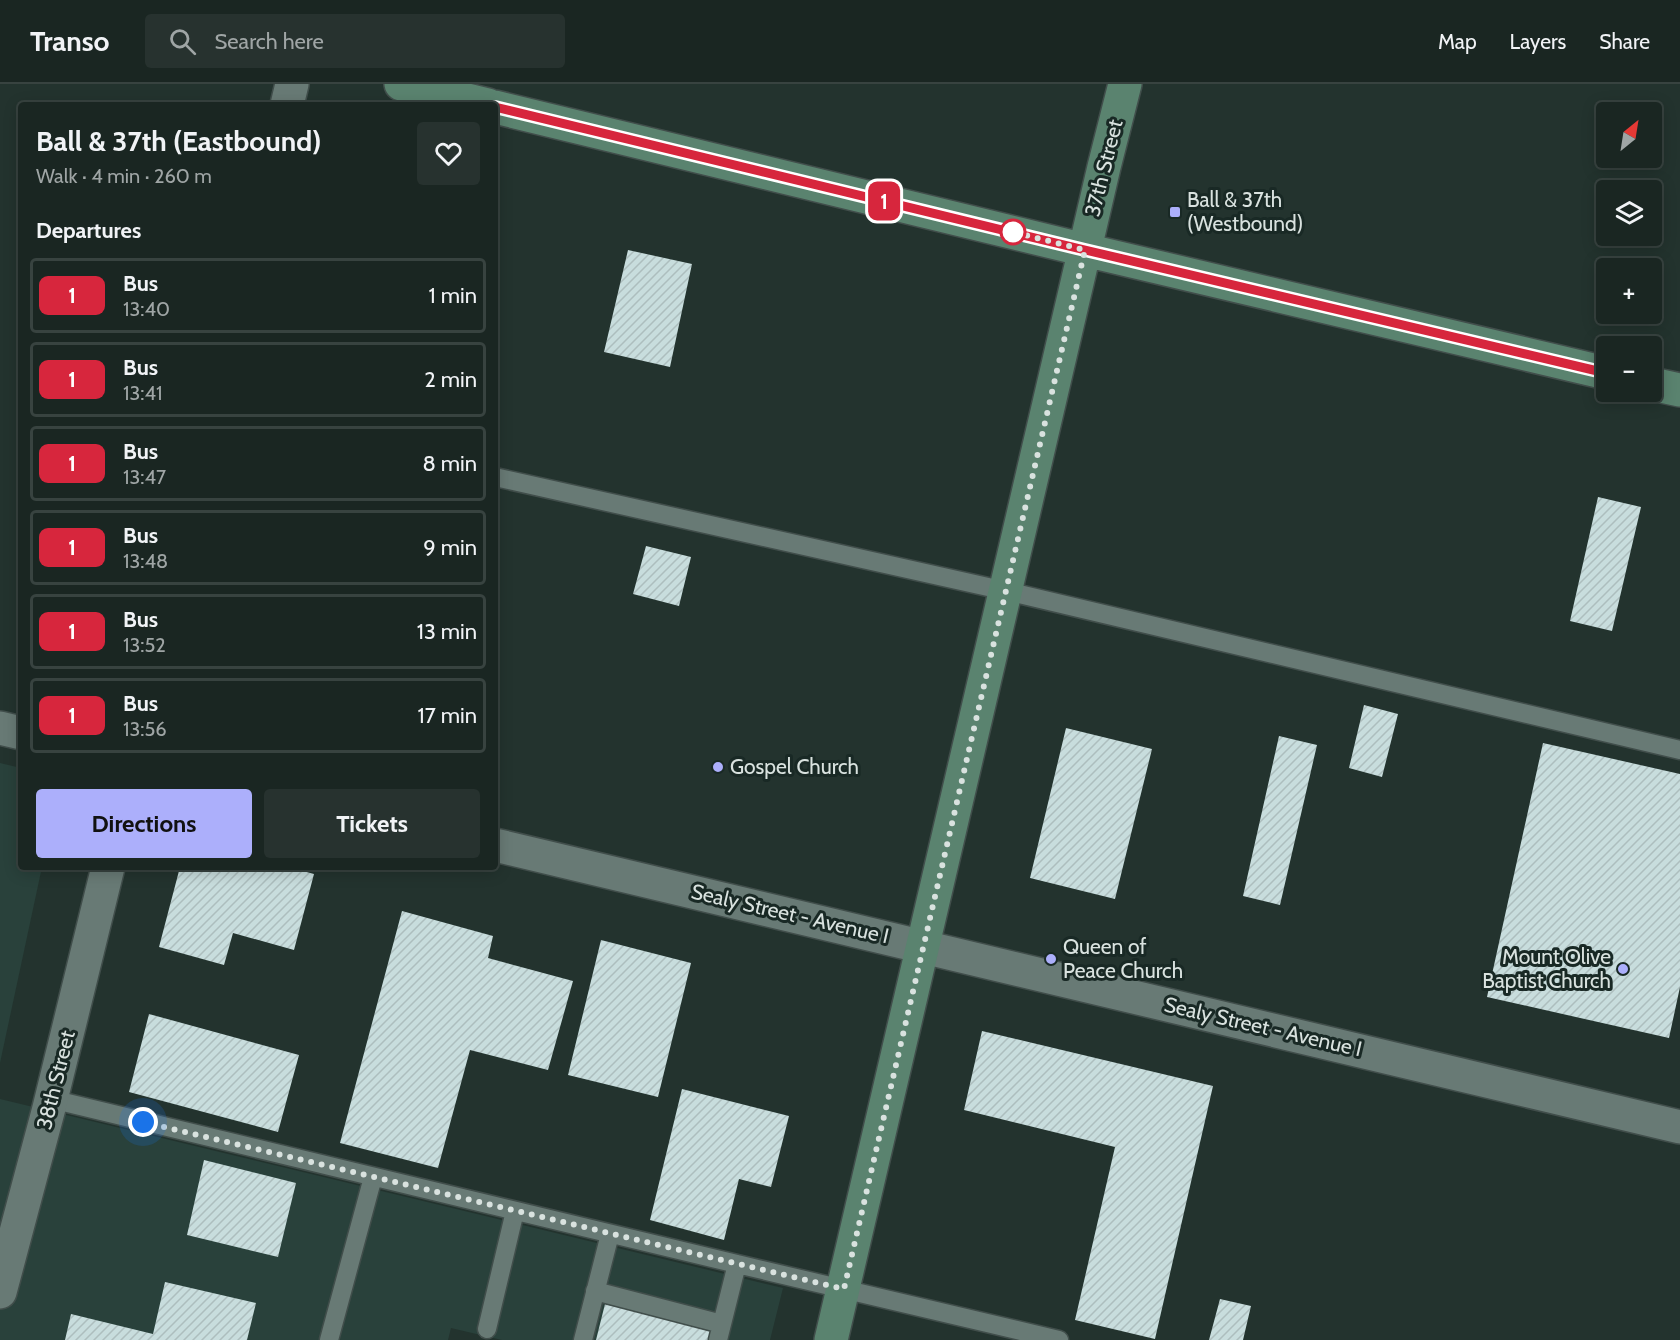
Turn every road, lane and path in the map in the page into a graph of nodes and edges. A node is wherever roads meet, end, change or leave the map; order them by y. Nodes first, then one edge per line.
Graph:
1 (292, 84) edge
2 (401, 84) edge
3 (1125, 84) edge
4 (287, 102) edge
5 (476, 102) edge
6 (498, 108) edge
7 (1085, 250) junction
8 (1596, 371) edge
9 (1662, 386) edge
10 (1680, 390) edge
11 (498, 478) edge
12 (1006, 591) junction
13 (0, 728) edge
14 (18, 732) edge
15 (1680, 750) edge
16 (498, 846) edge
17 (107, 870) edge
18 (924, 946) junction
19 (51, 1100) junction
20 (1680, 1126) edge
21 (373, 1177) junction
22 (515, 1211) junction
23 (610, 1234) junction
24 (737, 1264) junction
25 (844, 1289) junction
26 (596, 1291) junction
27 (0, 1292) edge
28 (487, 1329) dead end
29 (720, 1332) edge
30 (329, 1340) edge
31 (583, 1340) edge
32 (831, 1340) edge
33 (1059, 1340) edge

1 - 4 street
2 - 5 main road
3 - 7 main road, 37th Street
6 - 7 main road
7 - 8 main road
7 - 12 main road, 37th Street
9 - 10 main road
11 - 12 lane
12 - 15 lane
12 - 18 main road, 37th Street
13 - 14 street
16 - 18 street, Sealy Street - Avenue I
17 - 19 street, 38th Street
18 - 20 street, Sealy Street - Avenue I
18 - 25 main road, 37th Street
19 - 21 lane
19 - 27 street, 38th Street
21 - 22 lane
21 - 30 lane
22 - 23 lane
22 - 28 lane
23 - 24 lane
23 - 26 lane
24 - 25 lane
24 - 29 lane
25 - 32 main road, 37th Street
25 - 33 lane
26 - 29 lane
26 - 31 lane

